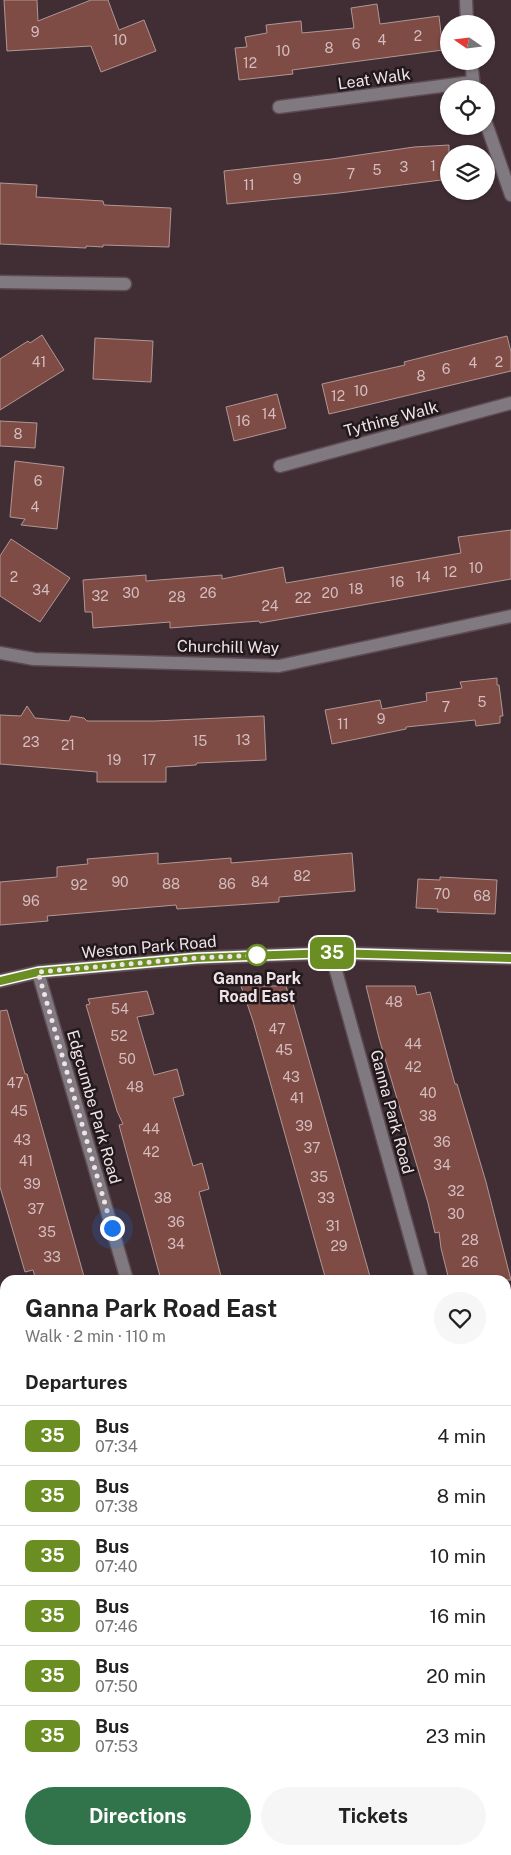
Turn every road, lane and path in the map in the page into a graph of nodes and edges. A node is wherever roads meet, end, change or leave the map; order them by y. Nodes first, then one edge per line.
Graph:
1 (466, 0) edge
2 (467, 15) edge
3 (440, 89) edge
4 (280, 108) dead end
5 (490, 135) edge
6 (511, 195) edge
7 (0, 282) edge
8 (125, 284) dead end
9 (511, 403) edge
10 (280, 466) dead end
11 (511, 616) edge
12 (0, 653) edge
13 (331, 953) junction
14 (511, 958) edge
15 (38, 972) junction
16 (0, 981) edge
17 (126, 1275) edge
18 (421, 1275) edge

1 - 2 street
3 - 4 street, Leat Walk
5 - 6 street
7 - 8 street
9 - 10 street, Tything Walk
11 - 12 street, Churchill Way
13 - 14 street, Weston Park Road
13 - 15 street, Weston Park Road
13 - 18 street, Ganna Park Road
15 - 16 street, Weston Park Road
15 - 17 street, Edgcumbe Park Road

